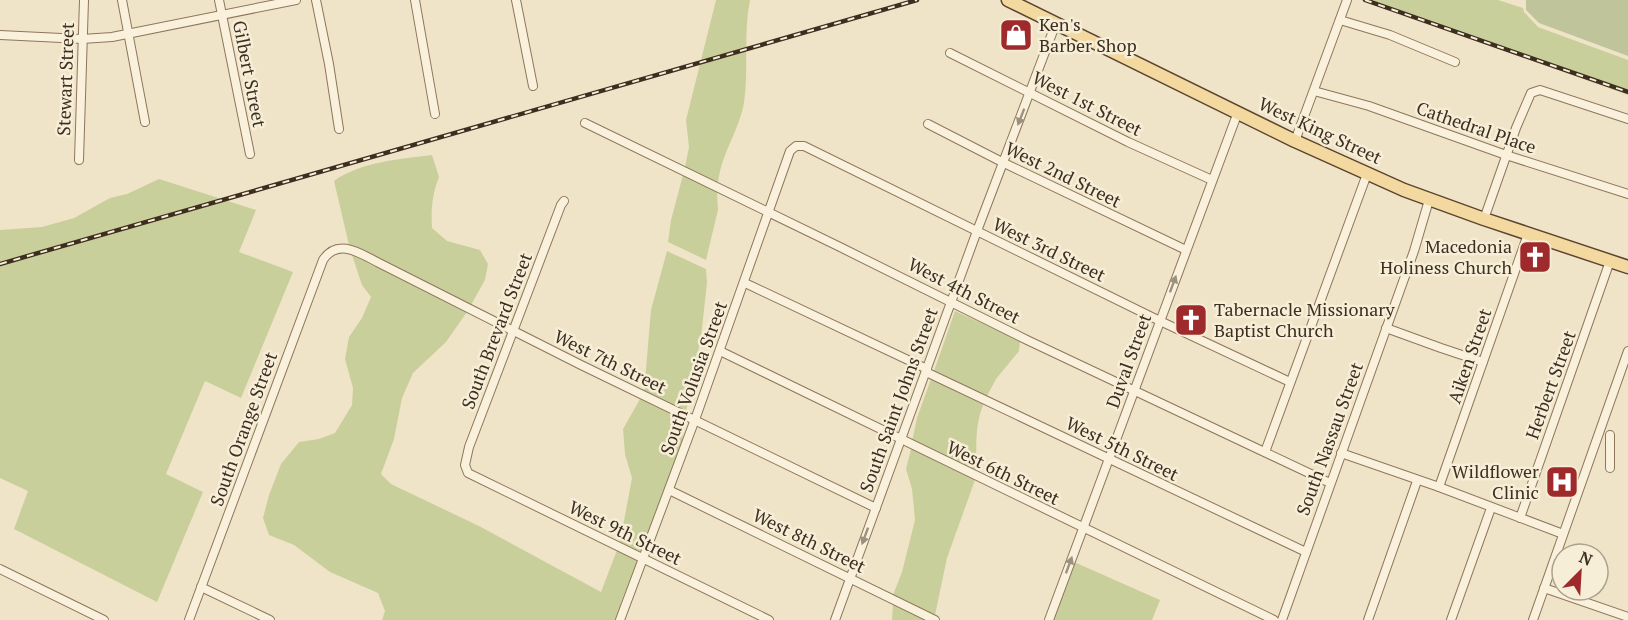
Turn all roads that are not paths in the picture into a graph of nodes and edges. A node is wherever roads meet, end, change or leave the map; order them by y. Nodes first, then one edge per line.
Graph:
1 (84, 0) edge
2 (122, 0) edge
3 (219, 0) edge
4 (296, 0) edge
5 (316, 0) edge
6 (415, 0) edge
7 (516, 0) edge
8 (1008, 0) edge
9 (1347, 0) edge
10 (222, 15) junction
11 (1340, 20) junction
12 (1056, 23) junction
13 (129, 34) junction
14 (0, 35) edge
15 (82, 39) junction
16 (950, 53) dead end
17 (1455, 62) dead end
18 (533, 86) dead end
19 (1314, 91) junction
20 (1031, 93) junction
21 (1238, 112) junction
22 (435, 114) dead end
23 (1628, 119) edge
24 (145, 122) dead end
25 (585, 123) dead end
26 (928, 124) dead end
27 (339, 129) dead end
28 (1295, 141) junction
29 (796, 146) joint
30 (250, 154) dead end
31 (1506, 155) junction
32 (79, 160) dead end
33 (1004, 163) junction
34 (1367, 174) junction
35 (1212, 180) junction
36 (1628, 194) edge
37 (1429, 200) junction
38 (564, 201) dead end
39 (770, 213) junction
40 (1484, 219) junction
41 (977, 231) junction
42 (1528, 234) junction
43 (1186, 250) junction
44 (331, 251) joint
45 (1610, 261) junction
46 (1628, 267) edge
47 (745, 283) junction
48 (951, 302) junction
49 (1160, 321) junction
50 (1386, 327) junction
51 (514, 332) junction
52 (720, 351) junction
53 (1628, 351) edge
54 (1484, 362) junction
55 (926, 370) junction
56 (1290, 382) junction
57 (1134, 389) junction
58 (694, 421) junction
59 (1610, 435) dead end
60 (901, 440) junction
61 (1265, 452) junction
62 (1341, 453) junction
63 (1108, 458) junction
64 (1610, 468) dead end
65 (468, 473) joint
66 (1417, 481) junction
67 (1330, 483) junction
68 (1439, 487) junction
69 (669, 490) junction
70 (876, 508) junction
71 (1491, 508) junction
72 (1520, 518) junction
73 (1083, 528) junction
74 (1563, 534) junction
75 (1306, 552) junction
76 (643, 558) junction
77 (0, 569) edge
78 (850, 578) junction
79 (201, 587) junction
80 (1544, 588) junction
81 (1628, 617) edge
82 (104, 620) edge
83 (189, 620) edge
84 (270, 620) edge
85 (620, 620) edge
86 (769, 620) edge
87 (835, 620) edge
88 (935, 620) edge
89 (1049, 620) edge
90 (1274, 620) edge
91 (1282, 620) edge
92 (1368, 620) edge
93 (1451, 620) edge
94 (1533, 620) edge

1 - 15 street, Stewart Street
2 - 13 street
3 - 10 street, Gilbert Street
4 - 10 street
5 - 27 street
6 - 22 street
7 - 18 street
8 - 12 main road, West King Street
9 - 11 street
10 - 13 street
10 - 30 street, Gilbert Street
11 - 17 street
11 - 19 street
12 - 20 street, South Saint Johns Street
12 - 21 main road, West King Street
13 - 15 street
13 - 24 street
14 - 15 street
15 - 32 street, Stewart Street
16 - 20 street, West 1st Street
19 - 28 street
19 - 31 street, Cathedral Place
20 -> 33 street, South Saint Johns Street
20 - 35 street, West 1st Street
21 - 28 main road, West King Street
21 - 35 street, Duval Street
23 - 31 street
25 - 39 street, West 4th Street
26 - 33 street, West 2nd Street
28 - 34 main road, West King Street
29 - 39 street, South Volusia Street
29 - 41 street, West 3rd Street
31 - 36 street, Cathedral Place
31 - 40 street
33 - 41 street, South Saint Johns Street
33 - 43 street, West 2nd Street
34 - 37 main road, West King Street
34 - 56 street
35 - 43 street, Duval Street
37 - 40 main road, West King Street
37 - 50 street, South Nassau Street
38 - 51 street, South Brevard Street
39 - 47 street, South Volusia Street
39 - 48 street, West 4th Street
40 - 42 main road, West King Street
41 - 48 street, South Saint Johns Street
41 - 49 street, West 3rd Street
42 - 45 main road, West King Street
42 - 54 street, Aiken Street
49 -> 43 street, Duval Street
44 - 51 street, West 7th Street
44 - 79 street, South Orange Street
45 - 46 main road, West King Street
45 - 72 street, Herbert Street
47 - 52 street, South Volusia Street
47 - 55 street, West 5th Street
48 - 55 street, South Saint Johns Street
48 - 57 street, West 4th Street
49 - 56 street, West 3rd Street
49 - 57 street, Duval Street
50 - 54 street
50 - 62 street, South Nassau Street
51 - 58 street, West 7th Street
51 - 65 street, South Brevard Street
52 - 58 street, South Volusia Street
52 - 60 street, West 6th Street
53 - 74 street
54 - 68 street, Aiken Street
55 - 60 street, South Saint Johns Street
55 - 63 street, West 5th Street
56 - 61 street
57 - 61 street, West 4th Street
57 - 63 street, Duval Street
58 - 69 street, South Volusia Street
58 - 70 street, West 7th Street
59 - 64 street
60 - 70 street, South Saint Johns Street
60 - 73 street, West 6th Street
61 - 67 street, West 4th Street
62 - 66 street
62 - 67 street, South Nassau Street
63 - 73 street, Duval Street
63 - 75 street, West 5th Street
65 - 76 street, West 9th Street
66 - 68 street
66 - 92 street
67 - 75 street, South Nassau Street
68 - 71 street
69 - 76 street, South Volusia Street
69 - 78 street, West 8th Street
70 -> 78 street, South Saint Johns Street
71 - 72 street
71 - 93 street
72 - 74 street
89 -> 73 street, Duval Street
73 - 90 street, West 6th Street
74 - 80 street
75 - 91 street, South Nassau Street
76 - 85 street, South Volusia Street
76 - 86 street, West 9th Street
77 - 82 street
78 - 87 street, South Saint Johns Street
78 - 88 street, West 8th Street
79 - 83 street, South Orange Street
79 - 84 street
80 - 81 street
80 - 94 street

